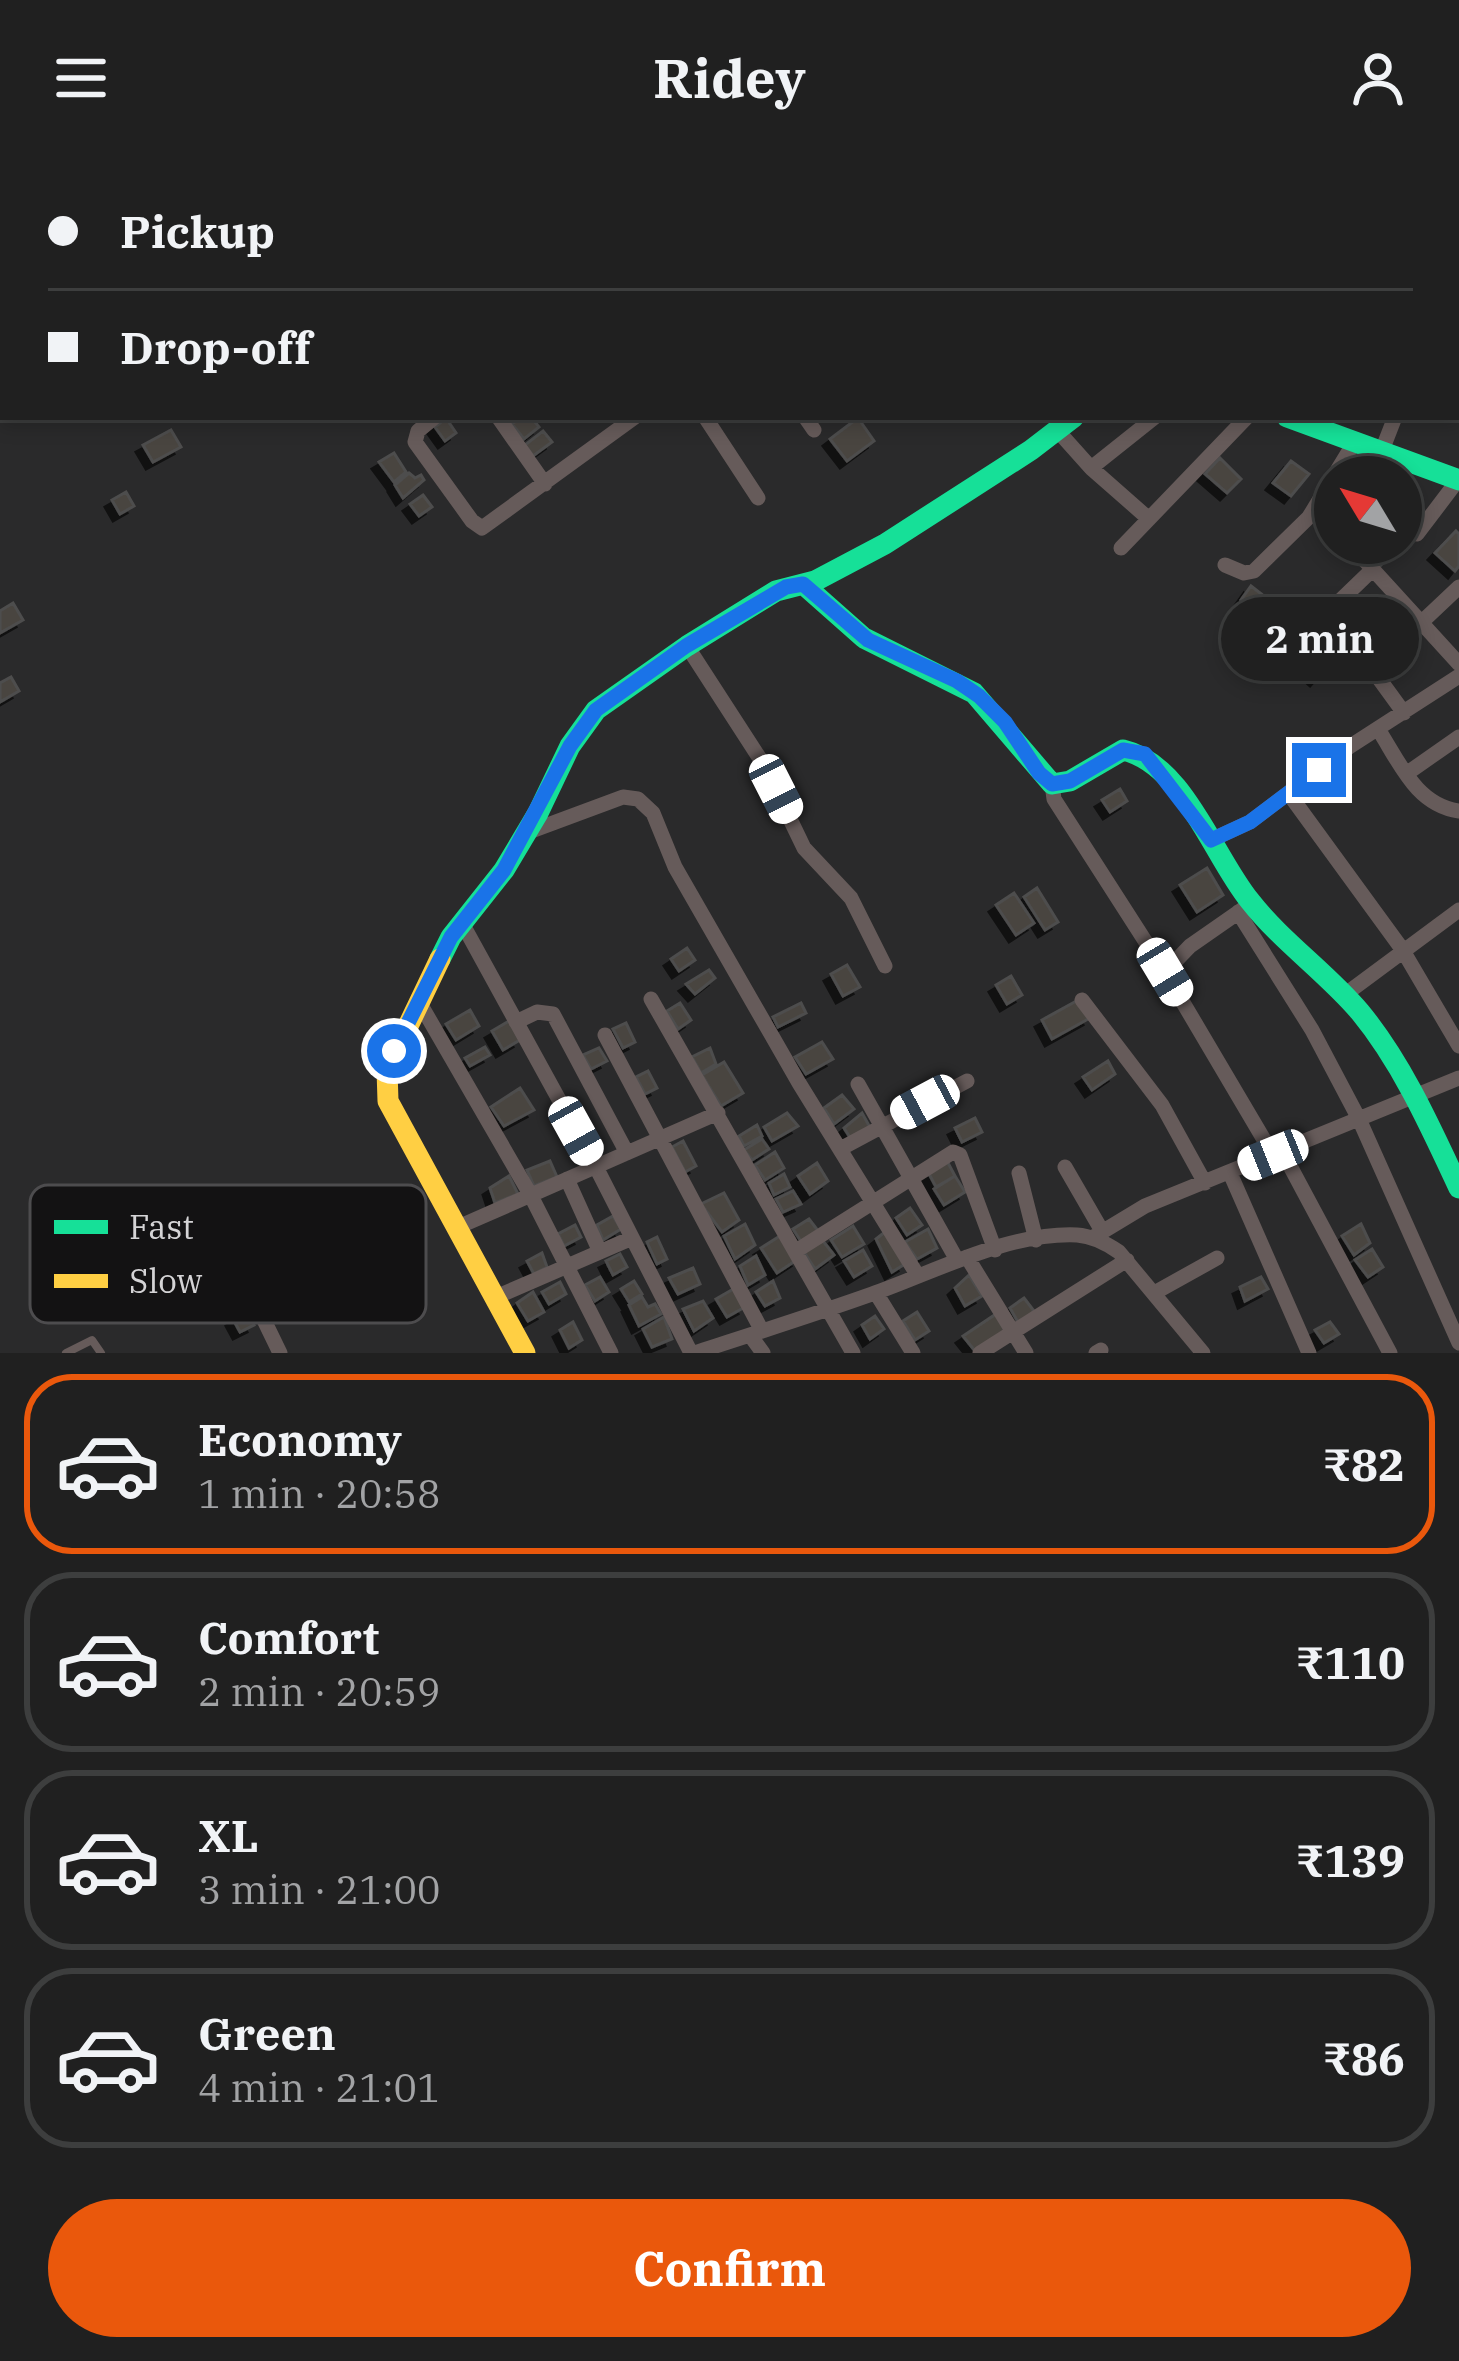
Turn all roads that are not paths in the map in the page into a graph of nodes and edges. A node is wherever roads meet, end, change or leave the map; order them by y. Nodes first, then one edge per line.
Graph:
1 (431, 420) edge
2 (501, 420) edge
3 (603, 420) edge
4 (631, 420) edge
5 (707, 420) edge
6 (1151, 420) edge
7 (1244, 420) edge
8 (1295, 420) edge
9 (1394, 420) edge
10 (1065, 424) edge
11 (613, 433) junction
12 (1354, 443) junction
13 (1381, 453) junction
14 (1090, 468) junction
15 (1459, 480) edge
16 (544, 484) junction
17 (758, 498) dead end
18 (1149, 519) junction
19 (1422, 529) edge
20 (1121, 548) dead end
21 (1368, 564) edge
22 (1226, 565) dead end
23 (1373, 569) junction
24 (803, 584) junction
25 (1459, 587) edge
26 (1319, 621) dead end
27 (1424, 623) junction
28 (686, 646) junction
29 (1457, 677) edge
30 (1404, 713) junction
31 (1378, 729) junction
32 (1459, 737) edge
33 (1406, 773) junction
34 (1052, 784) junction
35 (1289, 794) junction
36 (1459, 811) edge
37 (526, 833) junction
38 (1211, 840) junction
39 (1245, 908) junction
40 (1459, 910) edge
41 (462, 923) junction
42 (1402, 949) junction
43 (885, 965) dead end
44 (1165, 972) junction
45 (1343, 995) junction
46 (651, 999) dead end
47 (418, 1000) junction
48 (1082, 1000) dead end
49 (516, 1022) junction
50 (605, 1036) dead end
51 (1459, 1046) edge
52 (1459, 1078) edge
53 (967, 1081) dead end
54 (858, 1084) dead end
55 (1415, 1097) junction
56 (718, 1113) junction
57 (1359, 1120) junction
58 (883, 1125) junction
59 (661, 1138) junction
60 (840, 1149) junction
61 (627, 1153) junction
62 (1277, 1153) junction
63 (596, 1167) junction
64 (1065, 1167) dead end
65 (1230, 1172) junction
66 (1019, 1173) dead end
67 (912, 1177) junction
68 (567, 1179) junction
69 (1204, 1183) junction
70 (1459, 1188) edge
71 (530, 1194) junction
72 (872, 1202) junction
73 (458, 1227) junction
74 (1097, 1234) junction
75 (632, 1238) junction
76 (1036, 1240) junction
77 (995, 1250) junction
78 (796, 1251) junction
79 (600, 1252) junction
80 (962, 1258) junction
81 (1217, 1258) dead end
82 (1127, 1260) junction
83 (566, 1266) junction
84 (918, 1276) junction
85 (1156, 1292) junction
86 (876, 1293) junction
87 (496, 1297) junction
88 (828, 1309) junction
89 (265, 1323) edge
90 (1013, 1331) junction
91 (756, 1333) junction
92 (1459, 1343) edge
93 (66, 1353) edge
94 (101, 1353) edge
95 (280, 1353) edge
96 (525, 1353) edge
97 (611, 1353) edge
98 (692, 1353) edge
99 (763, 1353) edge
100 (853, 1353) edge
101 (913, 1353) edge
102 (980, 1353) edge
103 (1026, 1353) edge
104 (1203, 1353) edge
105 (1310, 1353) edge
106 (1390, 1353) edge

1 - 16 street
2 - 16 street
3 - 11 street
4 - 11 street
5 - 17 street
6 - 14 street
7 - 18 street
8 - 12 street
9 - 13 street
10 - 14 street
10 - 24 street
11 - 16 street
12 - 13 street
12 - 22 street
13 - 15 street
14 - 18 street
15 - 19 street
18 - 20 street
21 - 23 street
23 - 26 street
23 - 27 street
24 - 28 street
24 - 34 street
25 - 27 street
27 - 29 street
27 - 30 street
28 - 37 street
28 - 43 street
29 - 30 street
30 - 31 street
31 - 33 street
31 - 35 street
32 - 33 street
33 - 36 street
34 - 38 street
34 - 44 street
35 - 38 street
35 - 42 street
37 - 41 street
37 - 60 street
38 - 39 street
39 - 44 street
39 - 45 street
39 - 57 street
40 - 42 street
41 - 47 street
41 - 49 street
42 - 45 street
42 - 51 street
44 - 62 street
45 - 55 street
46 - 56 street
47 - 71 street
47 - 73 street
48 - 69 street
49 - 61 street
49 - 63 street
50 - 59 street
52 - 55 street
53 - 58 street
54 - 58 street
55 - 57 street
55 - 70 street
56 - 59 street
56 - 78 street
57 - 62 street
57 - 92 street
58 - 60 street
58 - 67 street
59 - 61 street
59 - 91 street
60 - 72 street
61 - 63 street
62 - 65 street
62 - 106 street
63 - 68 street
63 - 75 street
64 - 74 street
65 - 69 street
65 - 105 street
66 - 76 street
67 - 72 street
67 - 77 street
67 - 80 street
68 - 71 street
68 - 79 street
69 - 74 street
71 - 73 street
71 - 83 street
72 - 78 street
72 - 84 street
73 - 87 street
74 - 76 street
74 - 82 street
75 - 79 street
75 - 98 street
76 - 77 street
77 - 80 street
78 - 88 street
79 - 83 street
80 - 84 street
80 - 90 street
81 - 85 street
82 - 85 street
82 - 90 street
83 - 87 street
83 - 97 street
84 - 86 street
85 - 104 street
86 - 88 street
86 - 101 street
87 - 96 street
88 - 91 street
88 - 100 street
89 - 95 street
90 - 102 street
90 - 103 street
91 - 98 street
91 - 99 street
93 - 94 lane

